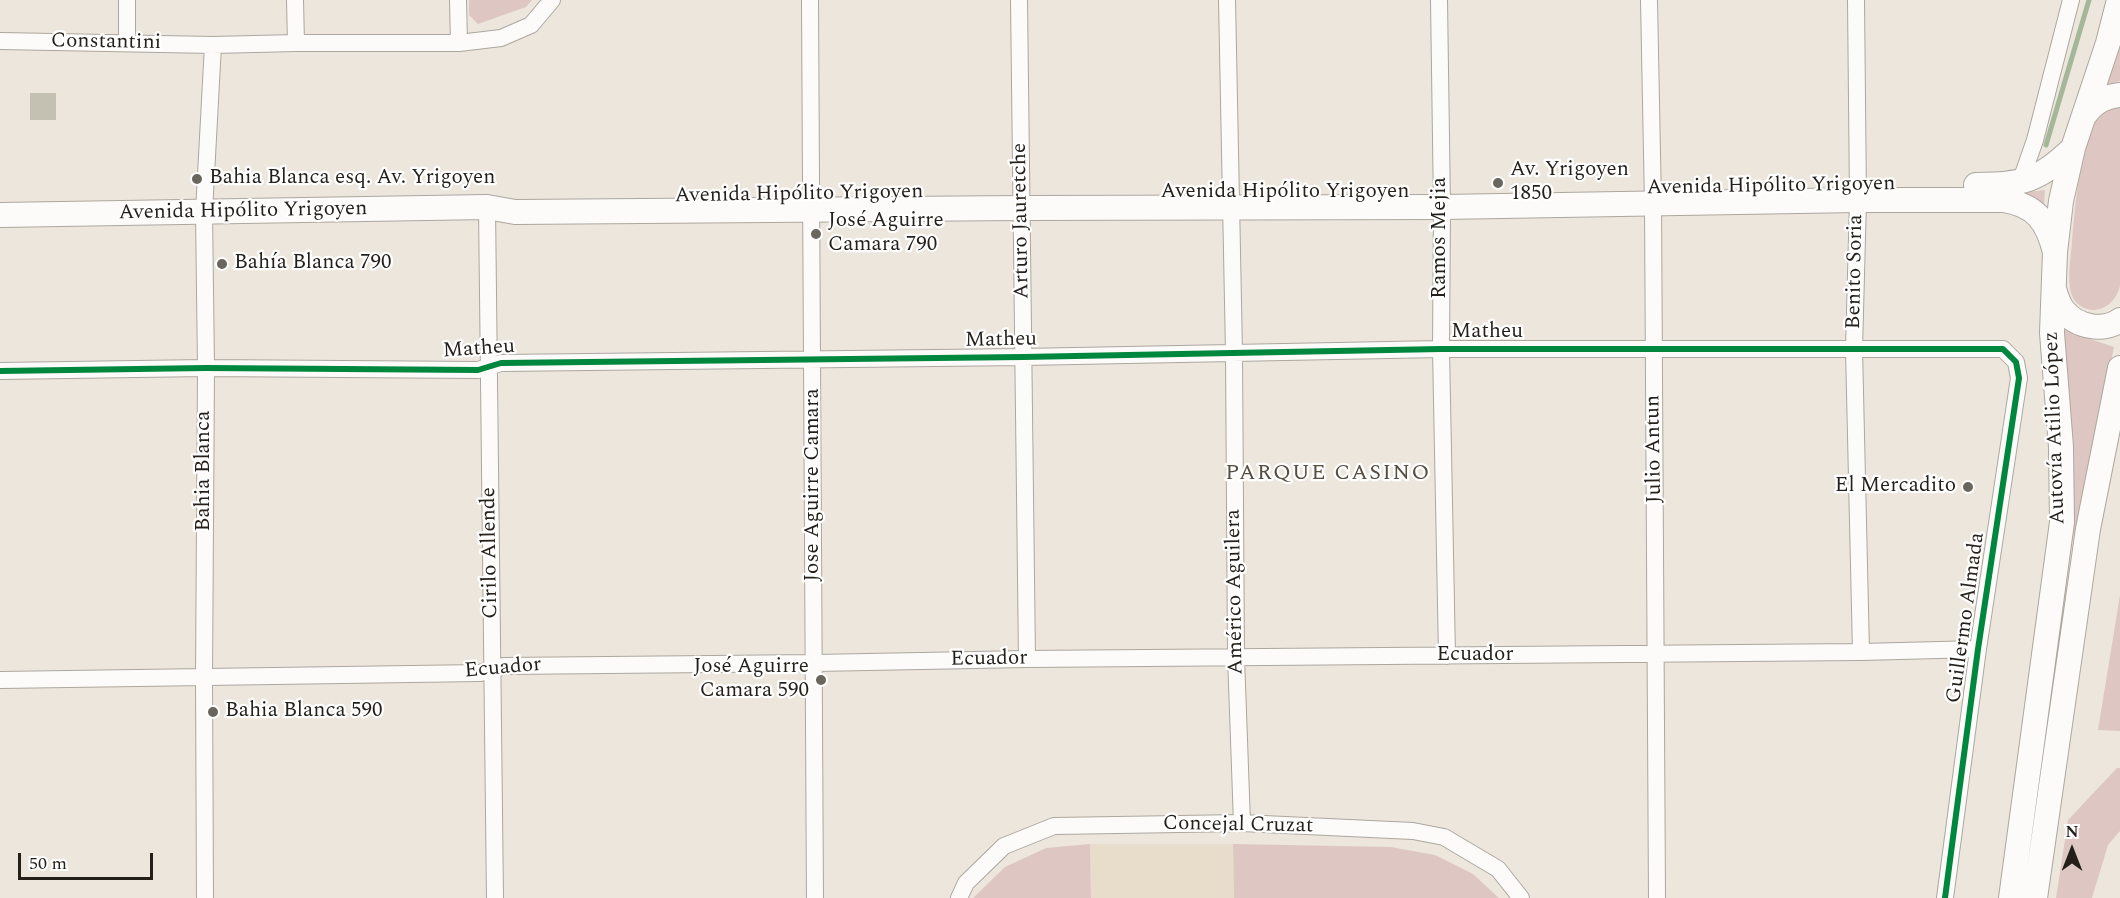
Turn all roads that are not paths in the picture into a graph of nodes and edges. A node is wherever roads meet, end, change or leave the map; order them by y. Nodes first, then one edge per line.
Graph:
1 (127, 0) edge
2 (295, 0) edge
3 (458, 0) edge
4 (552, 0) edge
5 (810, 0) edge
6 (1019, 0) edge
7 (1227, 0) edge
8 (1439, 0) edge
9 (1649, 0) edge
10 (1856, 0) edge
11 (2071, 0) edge
12 (2119, 0) edge
13 (0, 41) edge
14 (296, 43) junction
15 (459, 43) junction
16 (127, 44) junction
17 (213, 45) junction
18 (2120, 95) edge
19 (2084, 116) junction
20 (2073, 148) junction
21 (2020, 183) junction
22 (1858, 193) junction
23 (1653, 197) junction
24 (1022, 200) junction
25 (1442, 200) junction
26 (811, 201) junction
27 (1231, 201) junction
28 (487, 207) junction
29 (204, 212) junction
30 (0, 215) edge
31 (2055, 252) junction
32 (2053, 287) junction
33 (2120, 320) edge
34 (2004, 348) joint
35 (1441, 349) junction
36 (1653, 349) junction
37 (1854, 349) junction
38 (1234, 352) junction
39 (1023, 357) junction
40 (813, 359) junction
41 (489, 367) junction
42 (206, 368) junction
43 (2120, 368) edge
44 (0, 371) edge
45 (1978, 649) junction
46 (1860, 652) junction
47 (1657, 654) junction
48 (1447, 656) junction
49 (1236, 657) junction
50 (1027, 659) junction
51 (815, 663) junction
52 (492, 670) junction
53 (204, 677) junction
54 (0, 680) edge
55 (1242, 823) junction
56 (205, 898) edge
57 (495, 898) edge
58 (815, 898) edge
59 (959, 898) edge
60 (1521, 898) edge
61 (1657, 898) edge
62 (1945, 898) edge
63 (2011, 898) edge
64 (2035, 898) edge

1 - 16 street
2 - 14 street
3 - 15 street
4 - 15 street, Constantini
5 - 26 street, Jose Aguirre Camara
6 - 24 street, Arturo Jauretche
7 - 27 street, Américo Aguilera
8 - 25 street, Ramos Mejia
9 - 23 street, Julio Antun
10 - 22 street, Benito Soria
11 - 21 street
12 - 19 main road, Autovía Atilio López
13 - 16 street, Constantini
14 - 15 street, Constantini
14 - 17 street, Constantini
16 - 17 street, Constantini
17 - 29 street, Bahia Blanca
18 - 19 main road
19 - 20 main road, Autovía Atilio López
20 - 21 main road, Avenida Hipólito Yrigoyen
20 - 31 main road, Autovía Atilio López
21 - 22 main road, Avenida Hipólito Yrigoyen
22 - 23 main road, Avenida Hipólito Yrigoyen
22 - 31 main road, Avenida Hipólito Yrigoyen
22 - 37 street, Benito Soria
23 - 25 main road, Avenida Hipólito Yrigoyen
23 - 36 street, Julio Antun
24 - 26 main road, Avenida Hipólito Yrigoyen
24 - 27 main road, Avenida Hipólito Yrigoyen
24 - 39 street, Arturo Jauretche
25 - 27 main road, Avenida Hipólito Yrigoyen
25 - 35 street, Ramos Mejia
26 - 28 main road, Avenida Hipólito Yrigoyen
26 - 40 street, Jose Aguirre Camara
27 - 38 street, Américo Aguilera
28 - 29 main road, Avenida Hipólito Yrigoyen
28 - 41 street, Cirilo Allende
29 - 30 main road, Avenida Hipólito Yrigoyen
29 - 42 street, Bahia Blanca
31 - 32 main road, Autovía Atilio López
32 - 33 main road
32 - 63 main road, Autovía Atilio López
34 - 37 street, Matheu
34 - 45 street, Guillermo Almada
35 - 36 street, Matheu
35 - 38 street, Matheu
35 - 48 street, Ramos Mejia
36 - 37 street, Matheu
36 - 47 street, Julio Antun
37 - 46 street, Benito Soria
38 - 39 street, Matheu
38 - 49 street, Américo Aguilera
39 - 40 street, Matheu
39 - 50 street, Arturo Jauretche
40 - 41 street, Matheu
40 - 51 street, Jose Aguirre Camara
41 - 42 street, Matheu
41 - 52 street, Cirilo Allende
42 - 44 street, Matheu
42 - 53 street, Bahia Blanca
43 - 64 main road, Autovía Atilio López
45 - 46 street, Ecuador
45 - 62 street, Guillermo Almada
46 - 47 street, Ecuador
47 - 48 street, Ecuador
47 - 61 street, Julio Antun
48 - 49 street, Ecuador
49 - 50 street, Ecuador
49 - 55 street, Américo Aguilera
50 - 51 street, Ecuador
51 - 52 street, Ecuador
51 - 58 street, Jose Aguirre Camara
52 - 53 street, Ecuador
52 - 57 street, Cirilo Allende
53 - 54 street, Ecuador
53 - 56 street, Bahia Blanca
55 - 59 street, Concejal Cruzat
55 - 60 street, Concejal Cruzat

